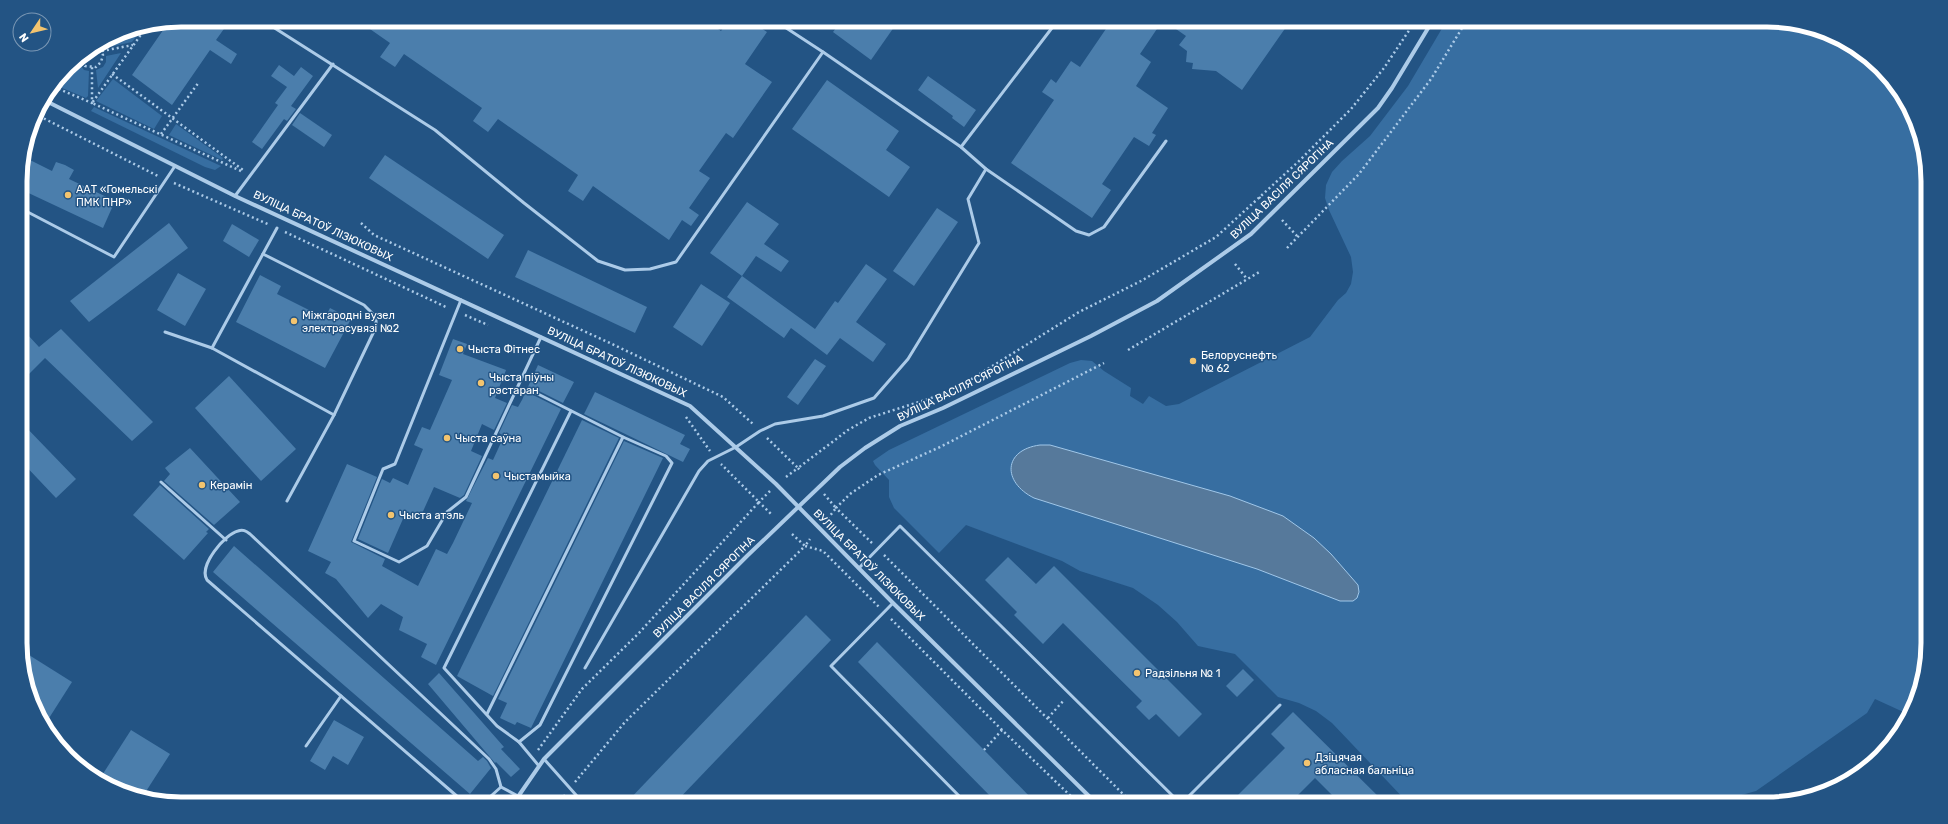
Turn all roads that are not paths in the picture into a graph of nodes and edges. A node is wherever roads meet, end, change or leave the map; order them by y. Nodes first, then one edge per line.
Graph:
1 (273, 27) edge
2 (785, 27) edge
3 (1053, 27) edge
4 (1429, 27) edge
5 (823, 52) junction
6 (333, 64) junction
7 (49, 102) edge
8 (1166, 141) dead end
9 (961, 147) junction
10 (176, 166) junction
11 (986, 169) junction
12 (235, 196) junction
13 (27, 212) edge
14 (277, 228) dead end
15 (263, 254) junction
16 (461, 300) junction
17 (165, 332) dead end
18 (541, 337) junction
19 (212, 348) junction
20 (534, 392) dead end
21 (571, 411) junction
22 (334, 414) junction
23 (624, 437) junction
24 (736, 448) junction
25 (161, 482) dead end
26 (287, 501) dead end
27 (799, 507) junction
28 (226, 540) junction
29 (859, 568) junction
30 (893, 604) junction
31 (585, 668) dead end
32 (341, 696) junction
33 (1280, 704) dead end
34 (487, 714) junction
35 (519, 742) junction
36 (306, 746) dead end
37 (544, 759) junction
38 (539, 766) junction
39 (501, 787) junction
40 (518, 796) joint
41 (458, 797) edge
42 (490, 797) edge
43 (578, 797) edge
44 (960, 797) edge
45 (1090, 797) edge
46 (1174, 797) edge
47 (1188, 797) edge

1 - 6 lane
2 - 5 lane
3 - 9 lane
4 - 27 street, ВУЛІЦА ВАСІЛЯ СЯРОГІНА
5 - 6 lane
5 - 9 lane
6 - 12 lane
7 - 10 street, ВУЛІЦА БРАТОЎ ЛІЗЮКОВЫХ
8 - 11 lane
9 - 11 lane
10 - 12 street, ВУЛІЦА БРАТОЎ ЛІЗЮКОВЫХ
10 - 13 lane
11 - 24 lane
12 - 16 street, ВУЛІЦА БРАТОЎ ЛІЗЮКОВЫХ
14 - 15 lane
15 - 19 lane
15 - 22 lane
16 - 18 street, ВУЛІЦА БРАТОЎ ЛІЗЮКОВЫХ
16 - 18 lane
17 - 19 lane
18 - 24 street, ВУЛІЦА БРАТОЎ ЛІЗЮКОВЫХ
19 - 22 lane
20 - 21 lane
21 - 23 lane
21 - 34 lane
22 - 26 lane
23 - 34 lane
23 - 35 lane
24 - 27 street, ВУЛІЦА БРАТОЎ ЛІЗЮКОВЫХ
24 - 31 lane
25 - 28 lane
27 - 29 street, ВУЛІЦА БРАТОЎ ЛІЗЮКОВЫХ
27 - 37 street, ВУЛІЦА ВАСІЛЯ СЯРОГІНА
28 - 32 lane
28 - 39 lane
29 - 30 street, ВУЛІЦА БРАТОЎ ЛІЗЮКОВЫХ
29 - 46 lane
30 - 44 lane
30 - 45 street, ВУЛІЦА БРАТОЎ ЛІЗЮКОВЫХ
32 - 36 lane
32 - 41 lane
33 - 47 lane
34 - 35 lane
35 - 38 lane
37 - 38 street, ВУЛІЦА ВАСІЛЯ СЯРОГІНА
37 - 43 lane
38 - 40 street, ВУЛІЦА ВАСІЛЯ СЯРОГІНА
39 - 40 lane
39 - 42 lane

